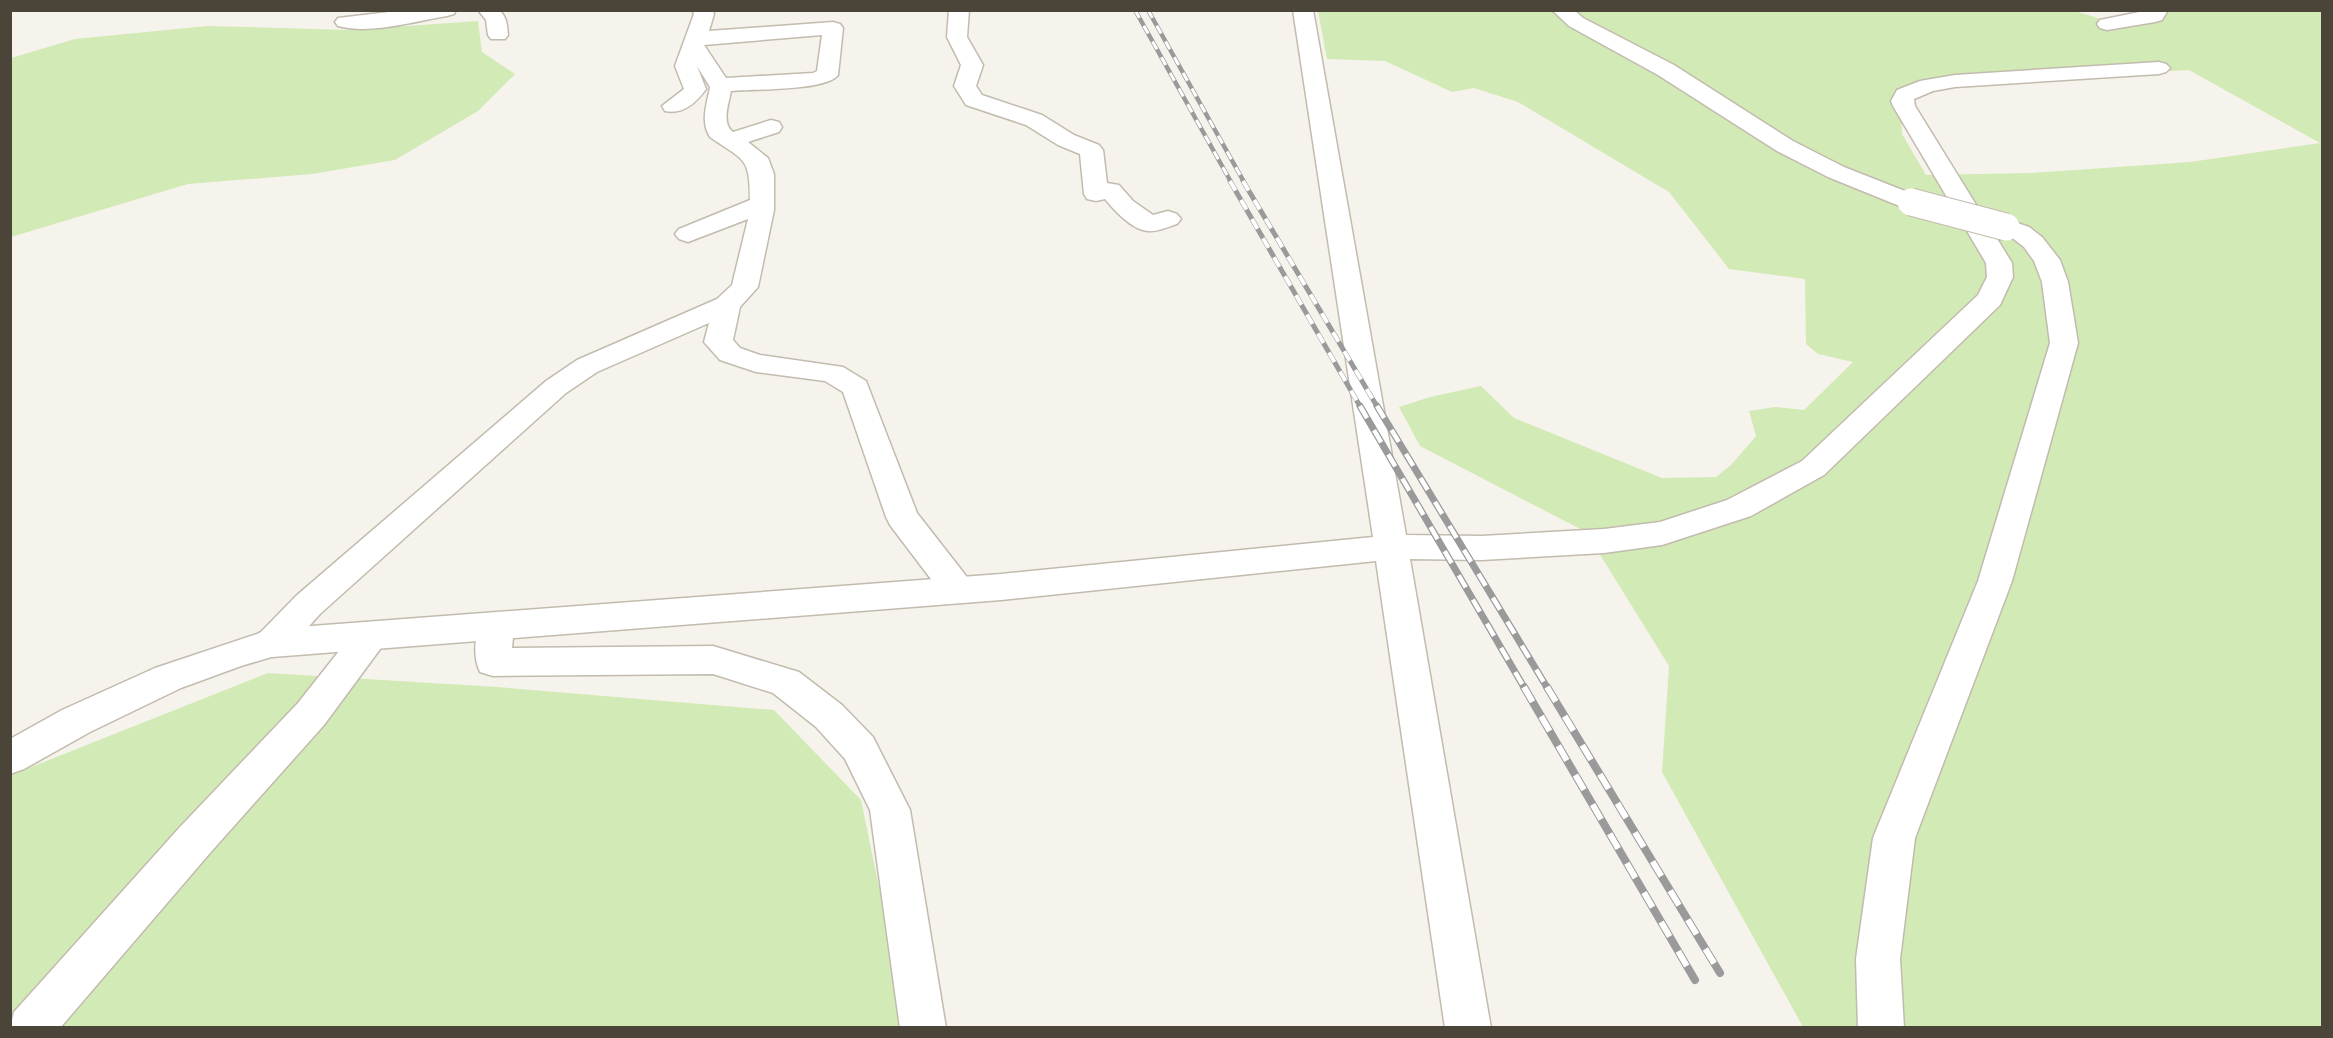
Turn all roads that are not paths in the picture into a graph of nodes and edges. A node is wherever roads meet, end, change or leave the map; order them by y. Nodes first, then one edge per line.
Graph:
1 (447, 10) edge
2 (487, 10) edge
3 (702, 10) edge
4 (959, 10) edge
5 (1303, 10) edge
6 (1561, 10) edge
7 (2159, 10) edge
8 (345, 22) dead end
9 (2107, 24) dead end
10 (498, 35) dead end
11 (695, 42) junction
12 (2159, 68) dead end
13 (720, 85) junction
14 (673, 106) dead end
15 (771, 128) dead end
16 (729, 140) junction
17 (762, 204) junction
18 (1168, 219) dead end
19 (688, 234) dead end
20 (727, 305) junction
21 (1392, 547) junction
22 (958, 590) junction
23 (496, 627) junction
24 (371, 637) junction
25 (272, 643) junction
26 (10, 758) edge
27 (30, 1028) edge
28 (923, 1028) edge
29 (1467, 1028) edge
30 (1881, 1028) edge

1 - 8 street
2 - 10 street
3 - 11 street
4 - 18 street
5 - 21 street
6 - 30 street, bridge
7 - 9 street
11 - 13 street
11 - 13 street
11 - 14 street
12 - 21 street
13 - 16 street
15 - 16 street
16 - 17 street
17 - 19 street
17 - 20 street
20 - 22 street
20 - 25 street
21 - 22 street
21 - 29 street
22 - 23 street
23 - 24 street
23 - 28 street
24 - 25 street
24 - 27 street
25 - 26 street

